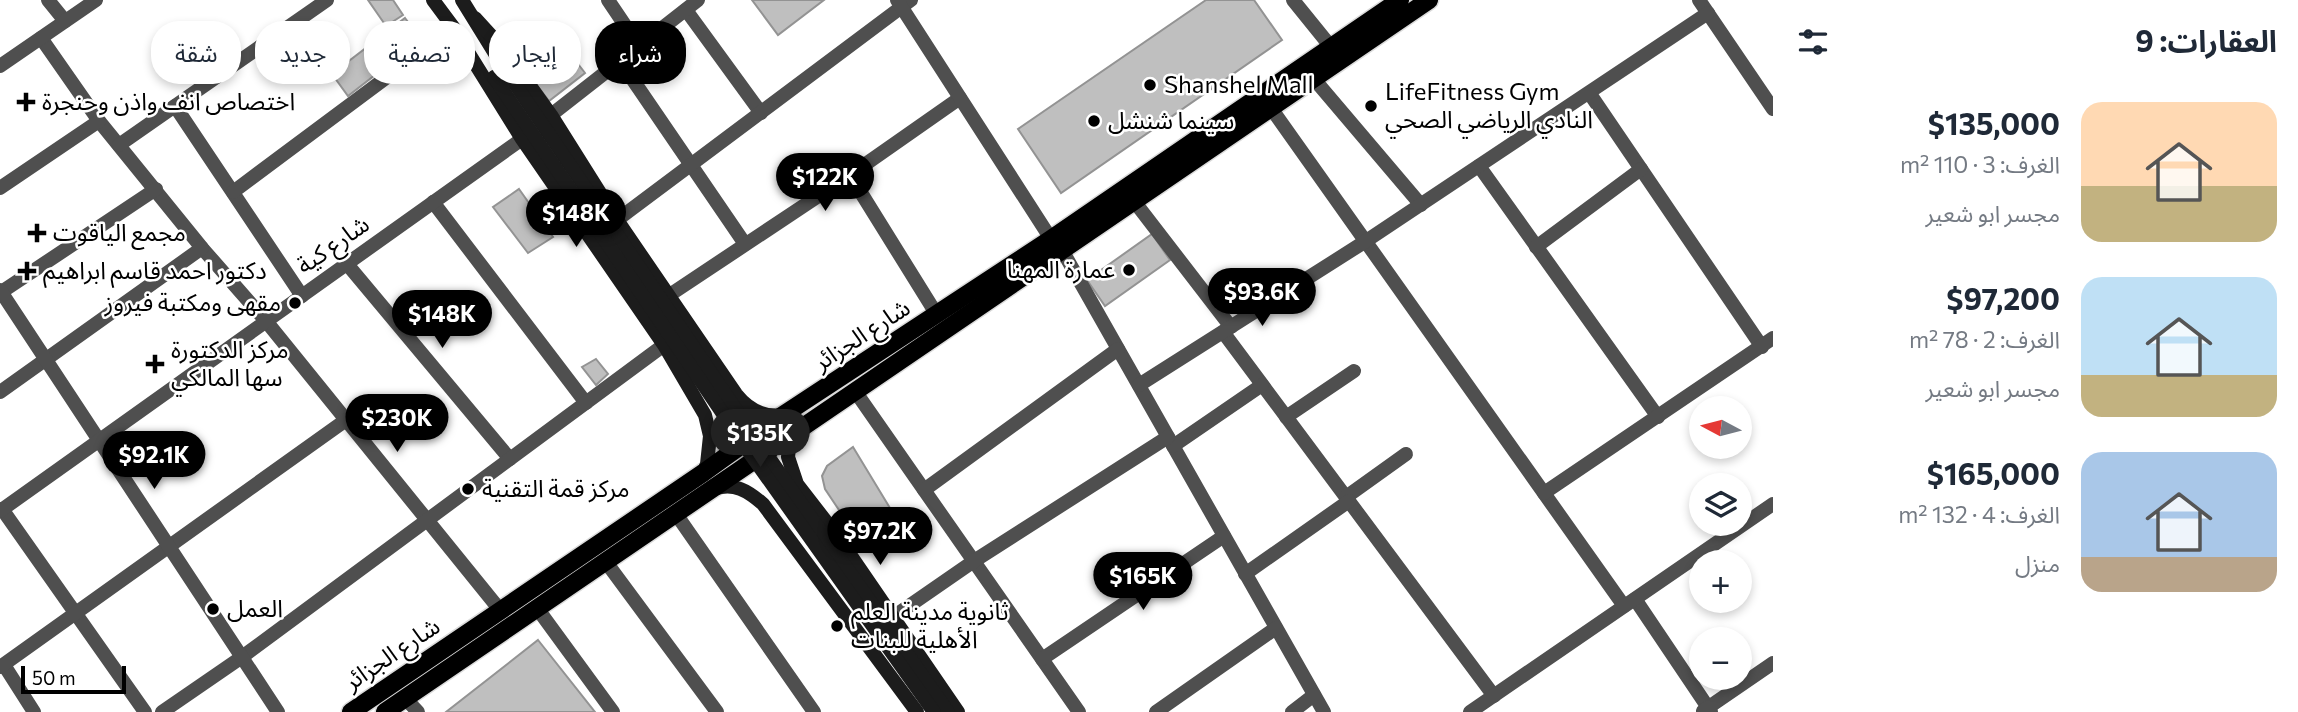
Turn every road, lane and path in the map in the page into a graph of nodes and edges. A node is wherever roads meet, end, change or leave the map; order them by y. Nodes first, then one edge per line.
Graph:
1 (48, 0) edge
2 (96, 0) edge
3 (327, 0) edge
4 (433, 0) edge
5 (462, 0) edge
6 (608, 0) edge
7 (698, 0) edge
8 (1293, 0) edge
9 (1400, 0) edge
10 (1429, 0) edge
11 (1699, 0) edge
12 (903, 2) edge
13 (686, 10) junction
14 (1708, 13) junction
15 (475, 18) junction
16 (65, 21) junction
17 (448, 21) edge
18 (622, 21) edge
19 (672, 21) edge
20 (41, 38) junction
21 (1331, 47) junction
22 (475, 49) edge
23 (489, 50) edge
24 (489, 62) edge
25 (475, 63) edge
26 (0, 66) edge
27 (1314, 79) junction
28 (595, 81) edge
29 (378, 84) edge
30 (507, 84) edge
31 (507, 84) edge
32 (636, 84) edge
33 (1590, 94) junction
34 (960, 98) junction
35 (175, 106) junction
36 (1271, 108) junction
37 (1773, 109) edge
38 (761, 113) junction
39 (551, 115) junction
40 (99, 121) junction
41 (522, 139) junction
42 (120, 145) junction
43 (692, 164) junction
44 (1479, 166) junction
45 (1641, 169) junction
46 (850, 175) junction
47 (0, 188) edge
48 (156, 189) junction
49 (233, 192) junction
50 (1134, 201) junction
51 (433, 202) junction
52 (1421, 205) junction
53 (617, 220) junction
54 (1366, 241) junction
55 (745, 244) junction
56 (1056, 244) junction
57 (1536, 247) junction
58 (202, 248) junction
59 (347, 264) junction
60 (0, 292) edge
61 (302, 296) junction
62 (667, 296) junction
63 (937, 315) junction
64 (266, 321) junction
65 (1227, 330) junction
66 (1767, 342) edge
67 (664, 345) junction
68 (1118, 349) junction
69 (46, 360) junction
70 (1354, 371) dead end
71 (1139, 385) junction
72 (1262, 385) junction
73 (855, 391) junction
74 (0, 392) edge
75 (736, 394) junction
76 (586, 403) junction
77 (705, 415) junction
78 (783, 415) junction
79 (1286, 417) junction
80 (1658, 417) junction
81 (346, 420) junction
82 (793, 433) junction
83 (99, 440) junction
84 (1171, 442) junction
85 (1406, 454) dead end
86 (510, 459) junction
87 (703, 473) junction
88 (797, 484) junction
89 (713, 489) junction
90 (925, 490) junction
91 (1544, 493) junction
92 (1348, 499) junction
93 (1773, 504) edge
94 (1, 510) edge
95 (769, 511) junction
96 (676, 514) junction
97 (427, 520) junction
98 (1224, 536) junction
99 (169, 546) junction
100 (974, 561) junction
101 (606, 562) junction
102 (1245, 574) junction
103 (1630, 603) junction
104 (537, 608) junction
105 (500, 610) junction
106 (76, 613) junction
107 (892, 617) junction
108 (1276, 628) junction
109 (242, 657) junction
110 (1042, 659) junction
111 (1773, 663) edge
112 (2, 666) edge
113 (1314, 695) junction
114 (1494, 695) junction
115 (405, 698) junction
116 (1707, 711) edge
117 (34, 712) edge
118 (145, 712) edge
119 (162, 712) edge
120 (278, 712) edge
121 (351, 712) edge
122 (385, 712) edge
123 (418, 712) edge
124 (613, 712) edge
125 (716, 712) edge
126 (814, 712) edge
127 (917, 712) edge
128 (934, 712) edge
129 (948, 712) edge
130 (958, 712) edge
131 (1079, 712) edge
132 (1156, 712) edge
133 (1292, 712) edge
134 (1324, 712) edge
135 (1470, 712) edge

1 - 16 street
2 - 16 street
3 - 35 street
4 - 17 main road
5 - 15 main road
6 - 18 street
7 - 13 street
8 - 21 street
9 - 21 main road, شارع الجزائر
10 - 27 main road, شارع الجزائر
11 - 14 street
12 - 34 street
12 - 38 street
13 - 19 street
13 - 38 street
14 - 33 street
14 - 37 street
15 - 23 main road
15 - 39 main road
16 - 20 street
20 - 26 street
20 - 40 street
21 - 56 main road, شارع الجزائر
22 - 24 main road
25 - 41 main road
27 - 36 main road, شارع الجزائر
27 - 52 street
28 - 39 street
29 - 49 street
30 - 128 main road, bridge
31 - 129 main road, bridge
32 - 43 street
33 - 44 street
33 - 45 street
34 - 46 street
34 - 56 street
35 - 42 street
35 - 49 street
36 - 50 main road, شارع الجزائر
36 - 54 street
38 - 43 street
39 - 53 main road
40 - 42 street
40 - 47 street
41 - 51 street, شارع كية
41 - 67 main road
42 - 48 street
43 - 53 street
43 - 55 street
44 - 52 street
44 - 57 street
45 - 57 street
45 - 66 street
46 - 55 street
46 - 63 street
48 - 58 street
48 - 60 street
49 - 61 street
50 - 56 main road, شارع الجزائر
50 - 65 street
51 - 59 street, شارع كية
51 - 76 street
52 - 54 street
53 - 62 main road
54 - 65 street
54 - 91 street
55 - 62 street
56 - 63 main road, شارع الجزائر
56 - 68 street
56 - 73 main road, شارع الجزائر
57 - 80 street
58 - 64 street
58 - 69 street
59 - 61 street, شارع كية
59 - 86 street
60 - 69 street
61 - 64 street, شارع كية
62 - 75 main road
63 - 78 main road, شارع الجزائر
64 - 81 street
64 - 83 street, شارع كية
65 - 71 street
65 - 72 street
66 - 80 street
67 - 76 street
67 - 77 main road
68 - 71 street
68 - 90 street
69 - 74 street
69 - 83 street
70 - 79 street
71 - 84 street
72 - 79 street
72 - 84 street
73 - 82 main road, شارع الجزائر
73 - 90 street
75 - 77 main road
75 - 78 main road
76 - 86 street
77 - 87 main road
78 - 87 main road, شارع الجزائر
79 - 92 street
80 - 91 street
81 - 97 street
81 - 99 street
82 - 88 main road
82 - 89 main road, شارع الجزائر
83 - 94 street, شارع كية
83 - 99 street
84 - 98 street
84 - 100 street
85 - 92 street
86 - 97 street
87 - 105 main road, شارع الجزائر
88 - 95 main road
88 - 107 main road
89 - 95 main road
89 - 96 main road, شارع الجزائر
90 - 100 street
91 - 103 street
92 - 102 street
92 - 114 street
93 - 103 street
94 - 106 street
95 - 127 main road
96 - 101 main road, شارع الجزائر
96 - 126 street
97 - 105 street
97 - 109 street
98 - 102 street
98 - 110 street
99 - 106 street
99 - 109 street
100 - 107 street
100 - 110 street
101 - 104 main road, شارع الجزائر
101 - 125 street
102 - 108 street
103 - 114 street
103 - 116 street
104 - 115 main road, شارع الجزائر
104 - 124 street
105 - 121 main road, شارع الجزائر
106 - 112 street
106 - 118 street
107 - 130 main road
108 - 113 street
108 - 132 street
109 - 119 street
109 - 120 street
110 - 131 street
111 - 116 street
112 - 117 street
113 - 133 street
113 - 134 street
114 - 135 street
115 - 122 main road, شارع الجزائر
115 - 123 street

